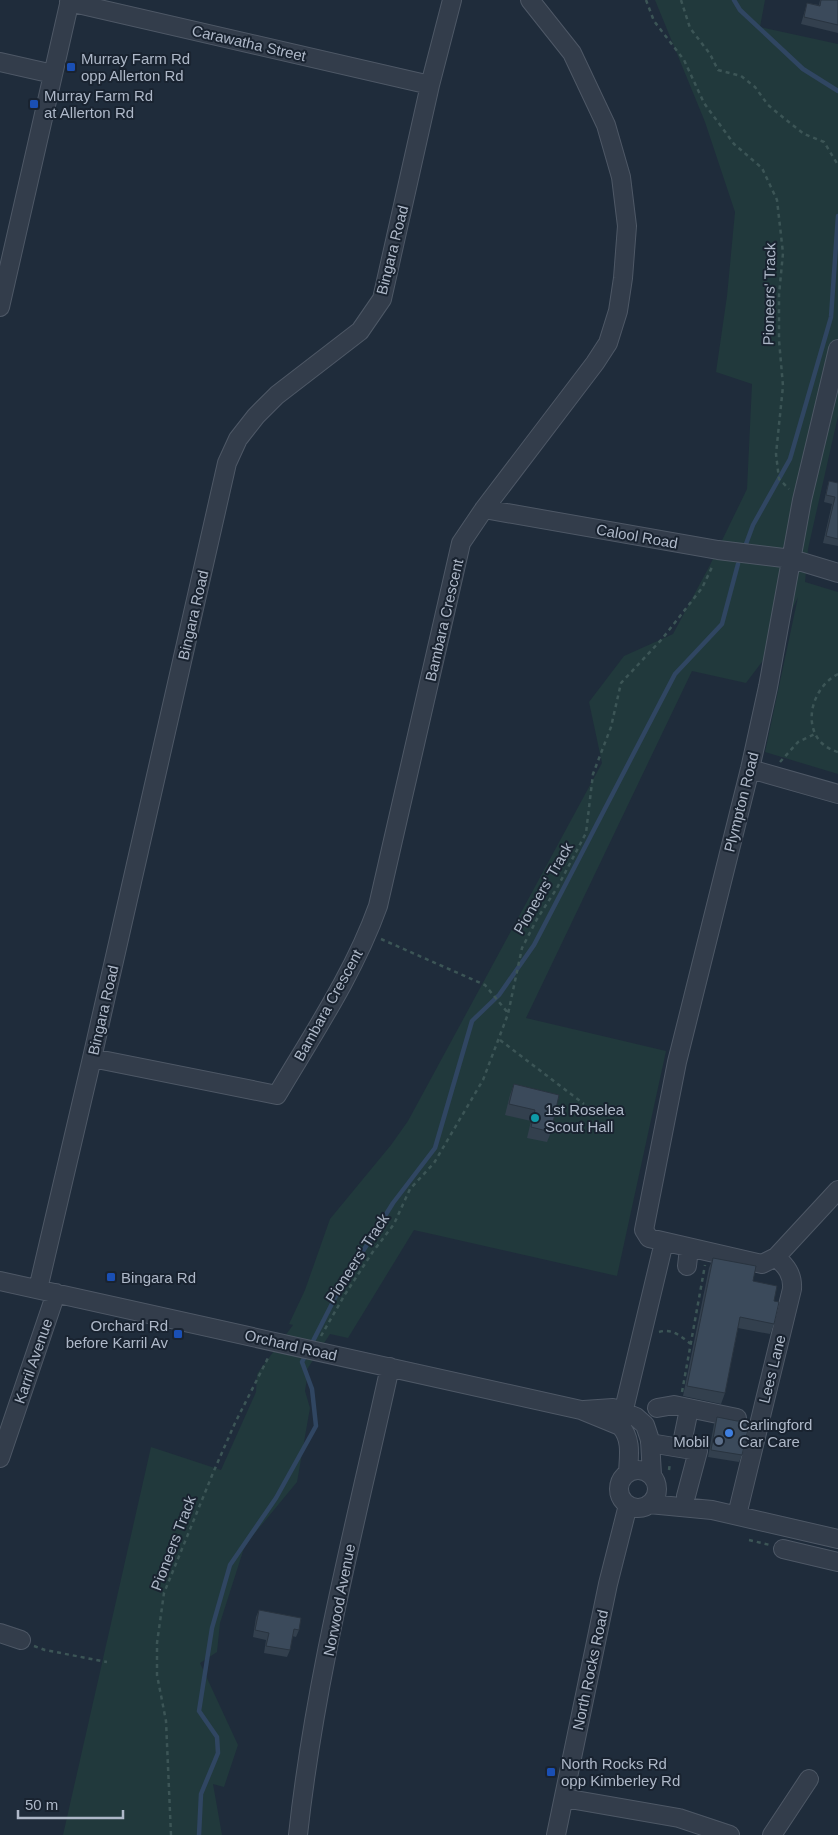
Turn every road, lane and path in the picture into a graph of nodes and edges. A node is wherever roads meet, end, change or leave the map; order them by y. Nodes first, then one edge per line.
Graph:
1 (452, 0) edge
2 (530, 0) edge
3 (646, 0) edge
4 (681, 0) edge
5 (69, 1) edge
6 (0, 62) edge
7 (53, 74) junction
8 (430, 85) junction
9 (838, 164) edge
10 (3, 280) edge
11 (0, 307) edge
12 (838, 348) edge
13 (802, 500) junction
14 (484, 509) junction
15 (718, 550) junction
16 (792, 559) junction
17 (838, 572) edge
18 (838, 674) edge
19 (815, 734) junction
20 (838, 752) edge
21 (750, 769) junction
22 (769, 774) junction
23 (838, 794) edge
24 (368, 934) junction
25 (508, 1014) junction
26 (500, 1040) junction
27 (92, 1058) junction
28 (584, 1104) dead end
29 (838, 1190) edge
30 (664, 1242) junction
31 (688, 1256) junction
32 (776, 1258) junction
33 (0, 1281) edge
34 (38, 1289) junction
35 (56, 1293) junction
36 (658, 1333) dead end
37 (690, 1344) junction
38 (294, 1346) junction
39 (318, 1346) junction
40 (390, 1368) junction
41 (685, 1408) junction
42 (737, 1418) dead end
43 (622, 1419) junction
44 (645, 1425) junction
45 (650, 1443) junction
46 (677, 1448) junction
47 (0, 1458) edge
48 (669, 1470) dead end
49 (628, 1472) junction
50 (654, 1480) junction
51 (686, 1496) junction
52 (649, 1504) junction
53 (628, 1506) junction
54 (712, 1510) junction
55 (737, 1515) junction
56 (838, 1539) edge
57 (749, 1540) dead end
58 (783, 1549) joint
59 (838, 1562) edge
60 (0, 1633) edge
61 (21, 1640) joint
62 (107, 1662) dead end
63 (809, 1779) dead end
64 (564, 1798) junction
65 (171, 1835) edge
66 (298, 1835) edge
67 (556, 1835) edge
68 (730, 1835) edge
69 (772, 1835) edge

1 - 8 street, Bingara Road
2 - 14 street, Bambara Crescent
3 - 13 path, Pioneers' Track
4 - 9 path
5 - 7 street
5 - 8 street, Carawatha Street
6 - 7 street
7 - 10 street
8 - 27 street, Bingara Road
10 - 11 street
12 - 13 street, Plympton Road
13 - 16 street, Plympton Road
14 - 15 street, Calool Road
14 - 24 street, Bambara Crescent
15 - 16 street, Calool Road
15 - 25 path, Pioneers' Track
16 - 17 street, Calool Road
16 - 21 street, Plympton Road
18 - 19 path
19 - 20 path
19 - 22 path
21 - 22 street
21 - 30 street, Plympton Road
22 - 23 street
24 - 25 path
24 - 27 street, Bambara Crescent
25 - 26 path, Pioneers' Track
26 - 28 path
26 - 39 path, Pioneers' Track
27 - 34 street, Bingara Road
29 - 32 street
30 - 31 street, Plympton Road
30 - 43 street
31 - 32 street, Plympton Road
31 - 37 path
32 - 55 street, Lees Lane
33 - 34 street, Orchard Road
34 - 35 street, Orchard Road
35 - 38 street, Orchard Road
35 - 47 street, Karril Avenue
36 - 37 path
37 - 41 path
38 - 39 street, Orchard Road
38 - 65 path, Pioneers Track
39 - 40 street, Orchard Road
40 - 43 street, Orchard Road
40 - 66 street, Norwood Avenue
41 - 42 street
41 - 44 street
41 - 46 street
43 - 44 street
43 - 49 street
44 - 45 street
45 - 46 street
45 - 50 street
46 - 48 path
46 - 51 street
49 - 50 street
49 - 53 street
50 - 51 street
50 - 52 street
51 - 54 street
52 - 53 street
52 - 54 street
53 - 64 street, North Rocks Road
54 - 55 street
55 - 56 street
57 - 58 path
58 - 59 street
60 - 61 street
61 - 62 path
63 - 69 street
64 - 67 street, North Rocks Road
64 - 68 street

